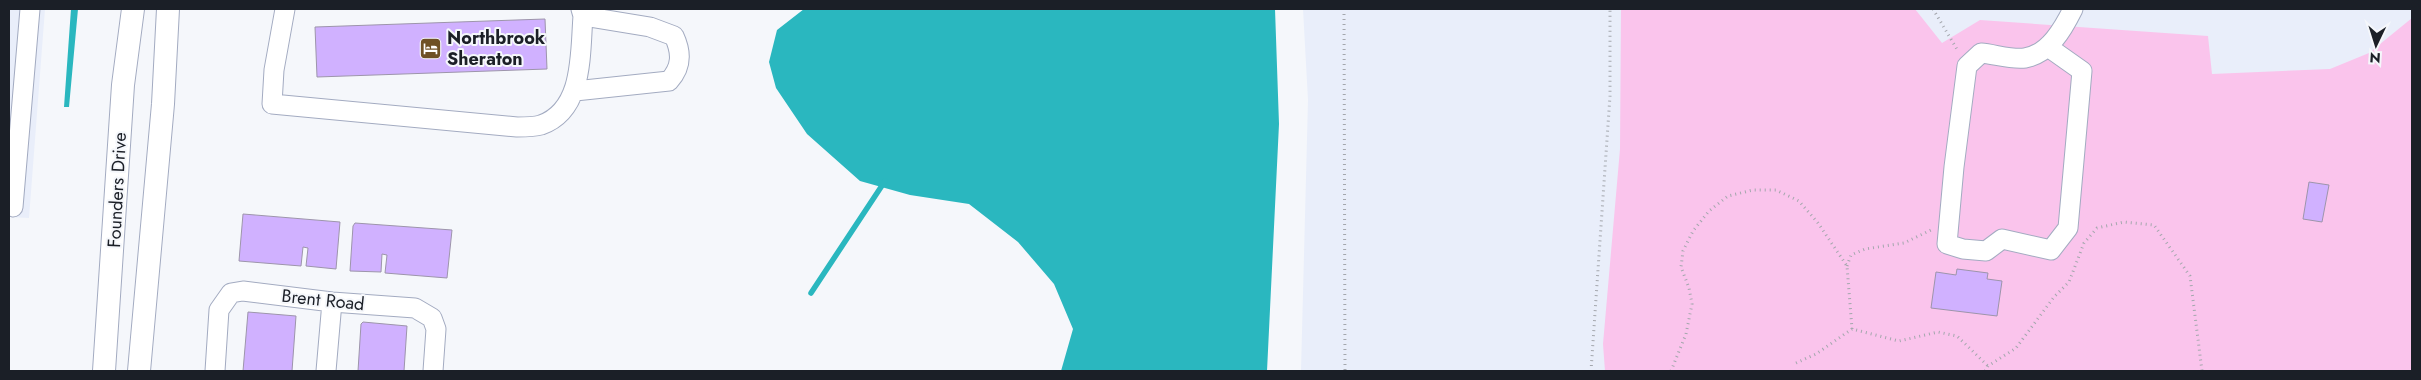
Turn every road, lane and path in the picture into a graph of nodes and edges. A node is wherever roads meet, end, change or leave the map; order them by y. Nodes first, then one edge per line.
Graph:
1 (30, 9) edge
2 (133, 9) edge
3 (168, 9) edge
4 (286, 9) edge
5 (1344, 9) edge
6 (1610, 9) edge
7 (1933, 9) edge
8 (2073, 9) edge
9 (582, 12) edge
10 (2048, 47) junction
11 (1967, 66) junction
12 (575, 91) junction
13 (13, 207) dead end
14 (1949, 222) junction
15 (1847, 266) junction
16 (332, 302) junction
17 (1852, 328) junction
18 (1796, 363) dead end
19 (1988, 366) junction
20 (104, 371) edge
21 (139, 371) edge
22 (215, 371) edge
23 (326, 371) edge
24 (433, 371) edge
25 (1345, 371) edge
26 (1591, 371) edge
27 (1671, 371) edge
28 (1985, 371) edge
29 (2202, 371) edge

1 - 13 street
2 - 20 main road, Founders Drive
3 - 21 main road, Founders Drive
4 - 12 street
5 - 25 path
6 - 26 path
7 - 11 path
8 - 10 street
9 - 12 street
9 - 12 street
10 - 11 street
10 - 14 street
11 - 14 street
14 - 15 path
15 - 17 path
15 - 27 path
16 - 22 street, Brent Road
16 - 23 street
16 - 24 street, Brent Road
17 - 18 path
17 - 19 path
19 - 28 path
19 - 29 path

